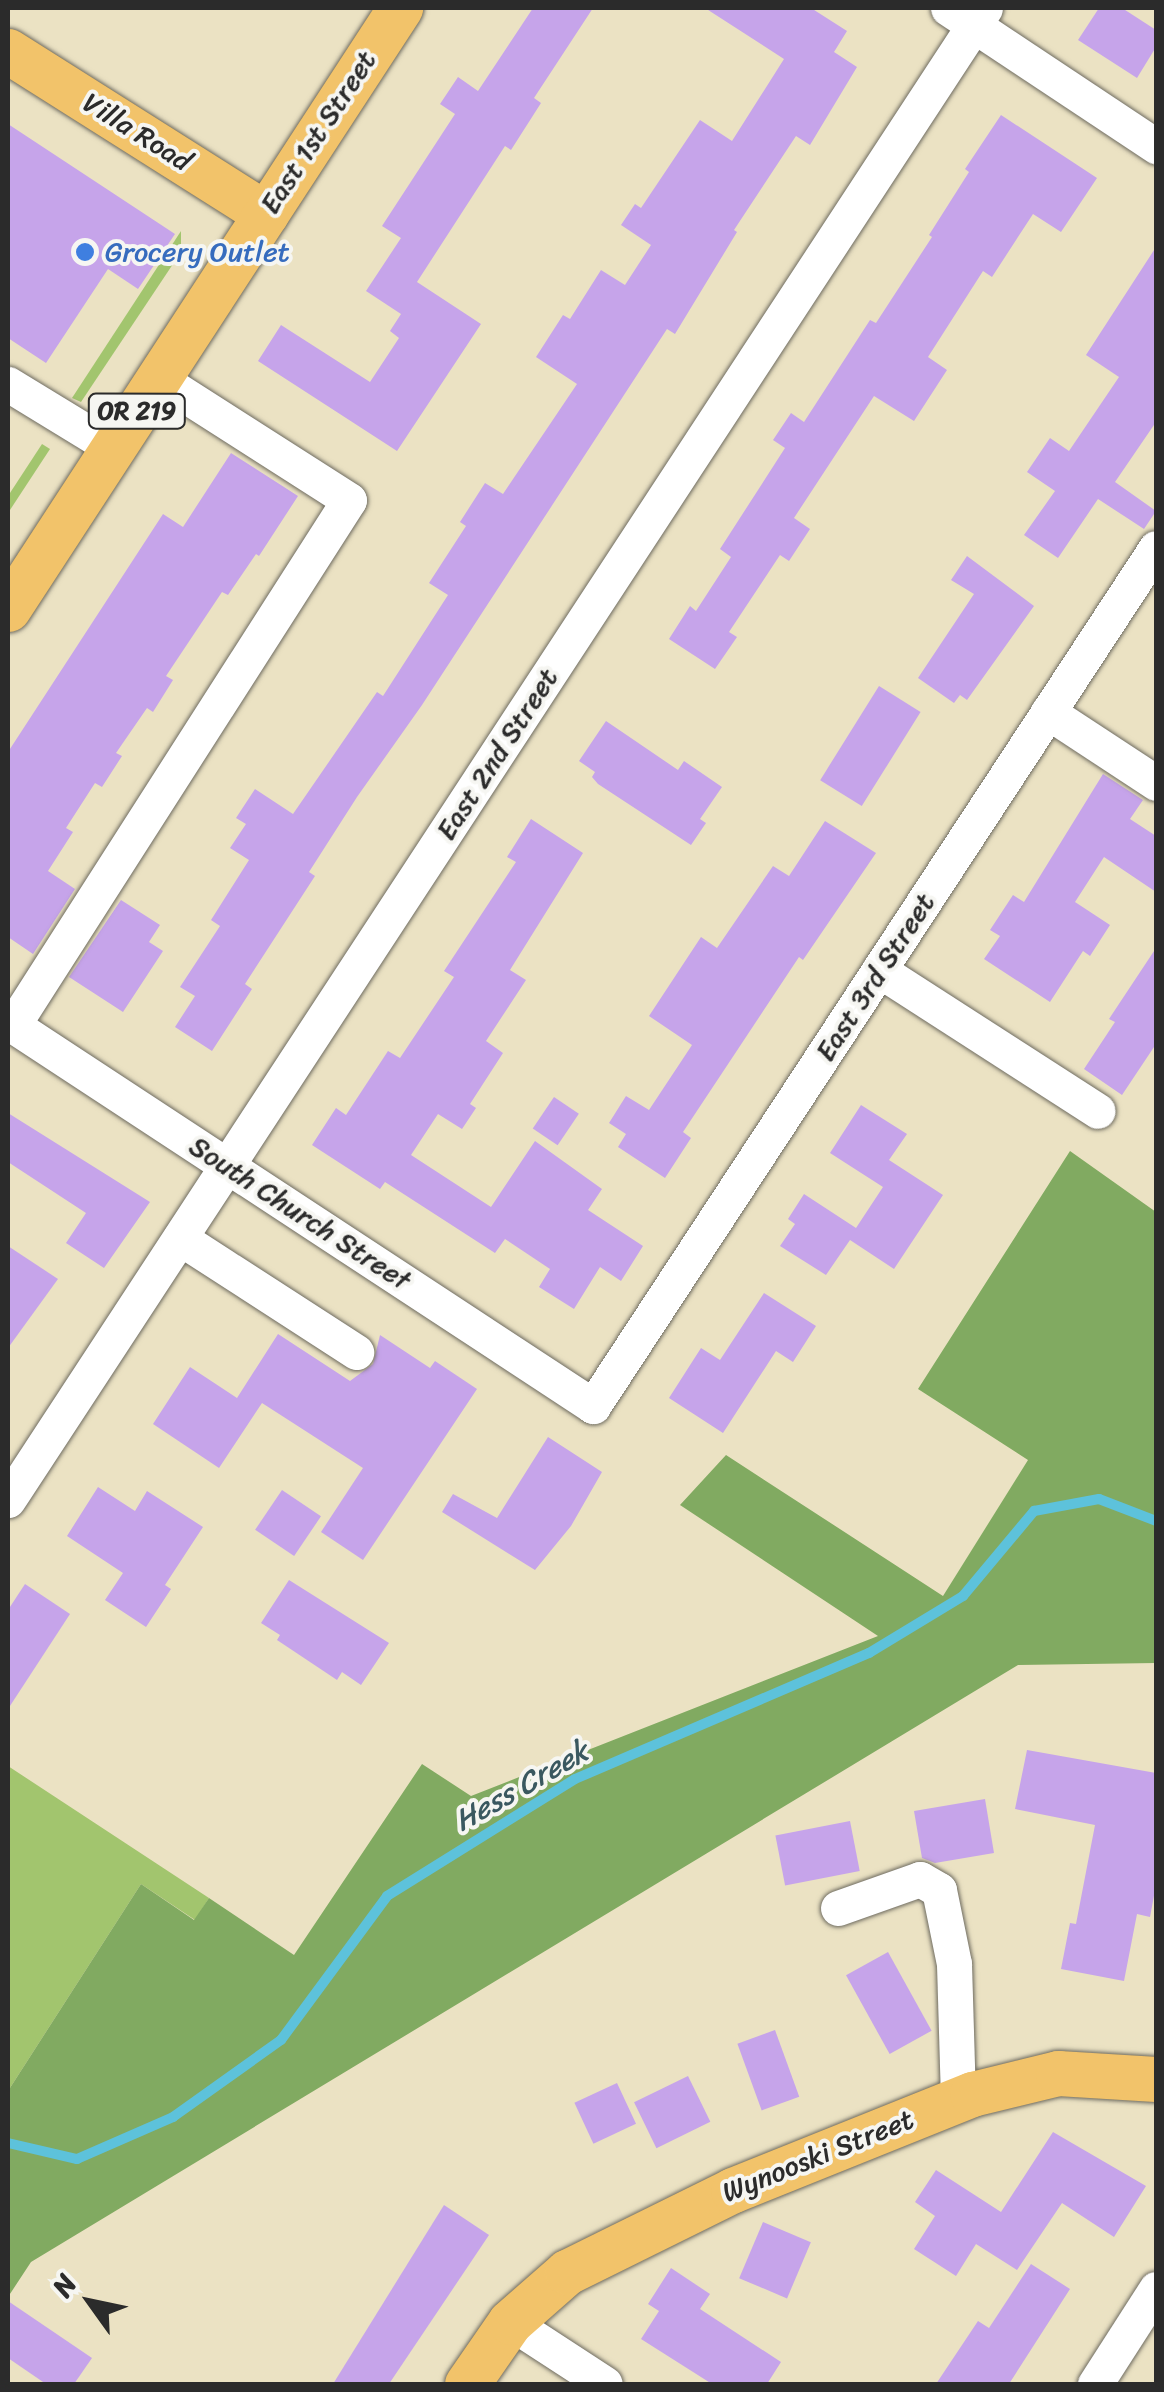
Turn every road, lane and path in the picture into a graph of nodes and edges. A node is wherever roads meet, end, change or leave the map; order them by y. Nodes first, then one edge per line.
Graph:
1 (400, 8) edge
2 (969, 13) edge
3 (8, 51) edge
4 (1156, 146) edge
5 (266, 214) junction
6 (158, 378) junction
7 (8, 384) edge
8 (113, 448) junction
9 (1156, 548) edge
10 (8, 609) edge
11 (1048, 712) junction
12 (1156, 783) edge
13 (879, 970) junction
14 (10, 1024) edge
15 (1098, 1111) dead end
16 (228, 1165) junction
17 (180, 1238) junction
18 (356, 1352) dead end
19 (593, 1406) joint
20 (8, 1500) edge
21 (838, 1908) dead end
22 (1156, 2079) edge
23 (958, 2099) junction
24 (1156, 2292) edge
25 (510, 2322) junction
26 (467, 2384) edge
27 (604, 2384) edge
28 (1095, 2384) edge

1 - 5 main road, East 1st Street / OR 219
2 - 4 street
2 - 16 street, East 2nd Street
3 - 5 main road, Villa Road
5 - 6 main road, East 1st Street / OR 219
6 - 8 main road, East 1st Street / OR 219
6 - 14 street
7 - 8 street
8 - 10 main road, East 1st Street / OR 219
9 - 11 street, East 3rd Street
11 - 12 street
11 - 13 street, East 3rd Street
13 - 15 street
13 - 19 street, East 3rd Street
14 - 16 street, South Church Street
16 - 17 street, East 2nd Street
16 - 19 street, South Church Street
17 - 18 street
17 - 20 street, East 2nd Street
21 - 23 street
22 - 23 main road, Wynooski Street
23 - 25 main road, Wynooski Street
24 - 28 street
25 - 26 main road, Wynooski Street
25 - 27 street

